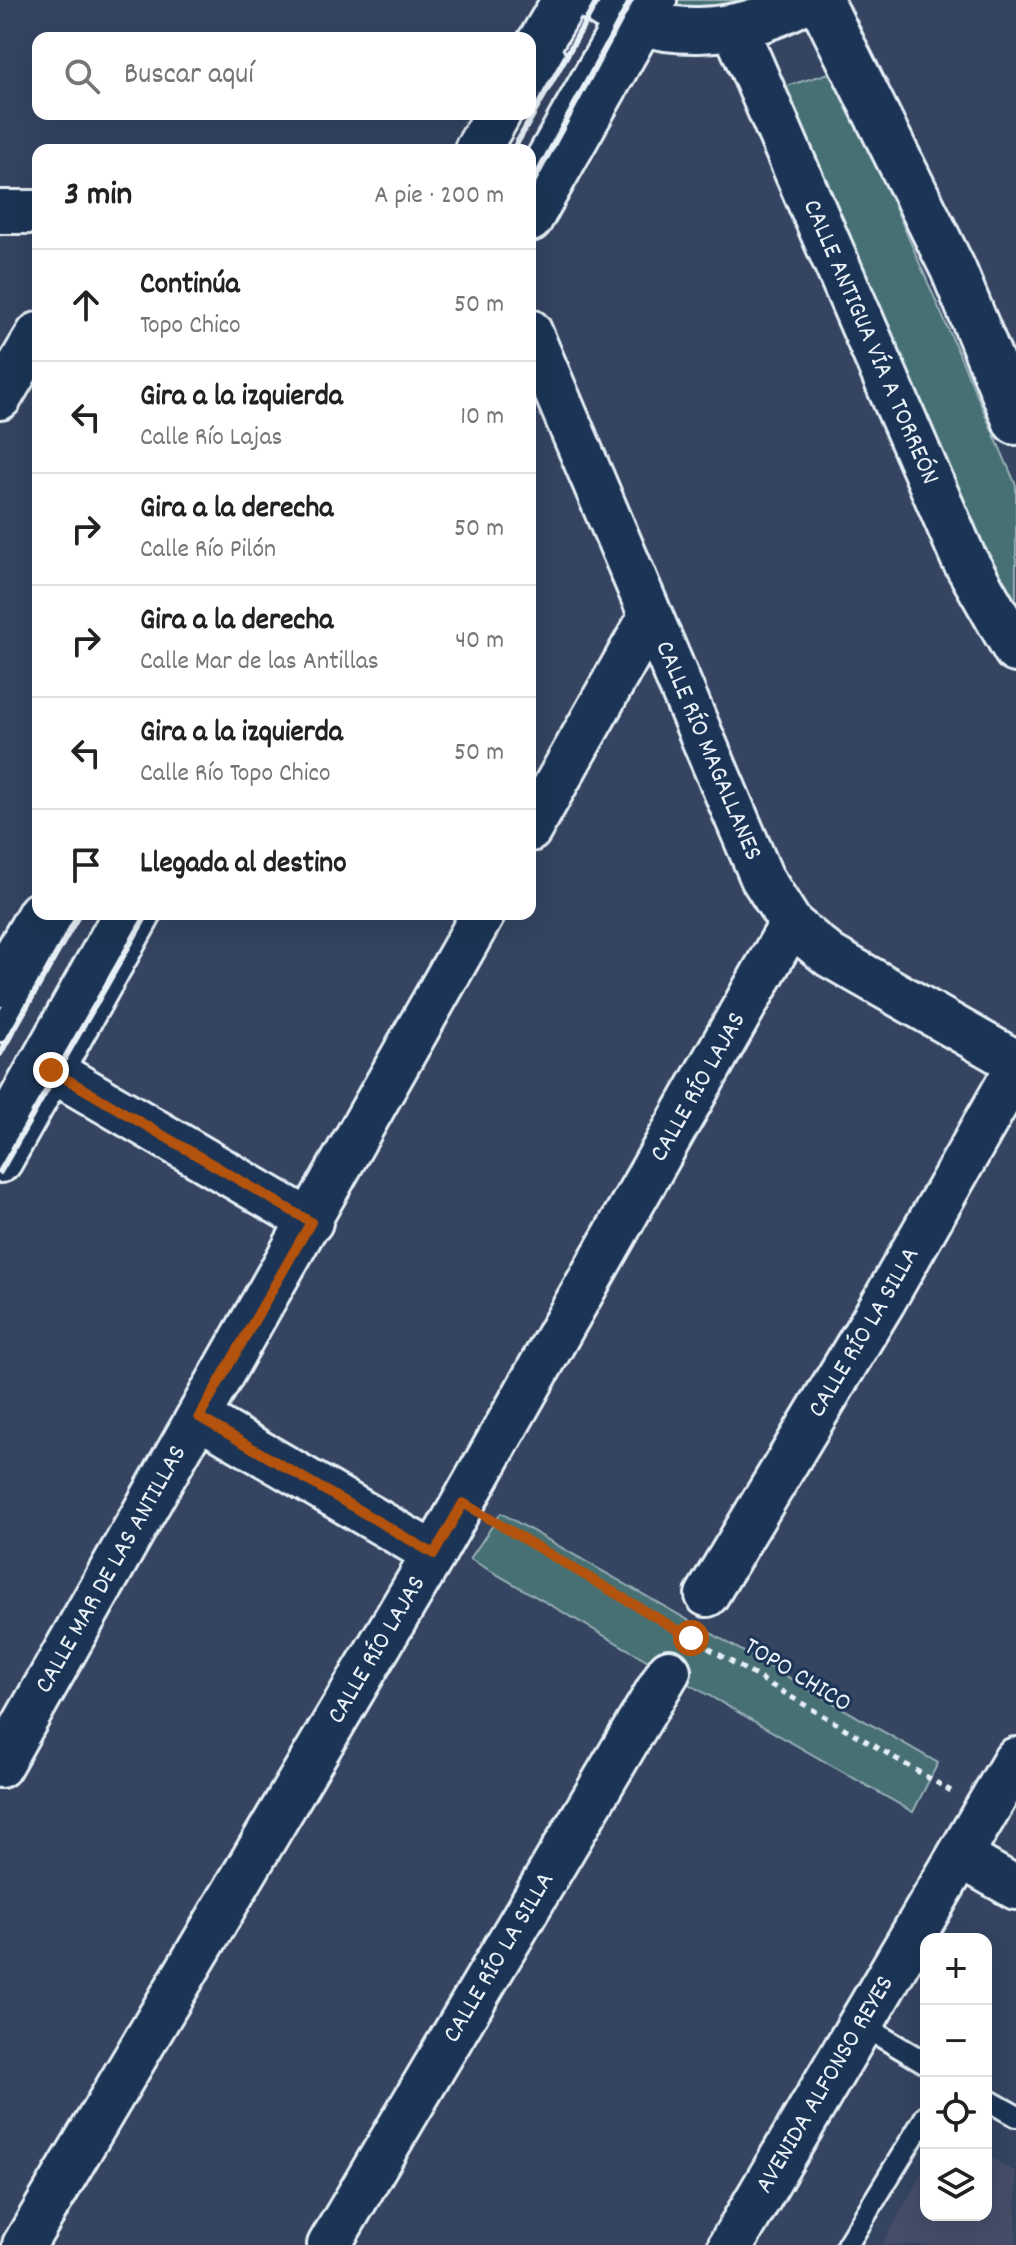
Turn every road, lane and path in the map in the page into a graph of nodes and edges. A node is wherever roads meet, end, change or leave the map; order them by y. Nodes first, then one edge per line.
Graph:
1 (565, 0) edge
2 (805, 0) edge
3 (820, 0) edge
4 (620, 6) edge
5 (735, 28) junction
6 (536, 49) edge
7 (536, 92) edge
8 (494, 120) edge
9 (518, 120) edge
10 (480, 144) edge
11 (504, 144) edge
12 (536, 157) edge
13 (536, 205) edge
14 (0, 212) edge
15 (32, 212) edge
16 (32, 344) edge
17 (536, 345) edge
18 (0, 398) edge
19 (1016, 422) edge
20 (650, 617) junction
21 (1016, 650) edge
22 (536, 819) edge
23 (37, 920) edge
24 (63, 920) edge
25 (109, 920) edge
26 (135, 920) edge
27 (480, 920) edge
28 (791, 924) junction
29 (0, 984) edge
30 (0, 1031) edge
31 (1016, 1062) edge
32 (1016, 1069) edge
33 (51, 1070) junction
34 (0, 1114) edge
35 (0, 1160) edge
36 (311, 1222) junction
37 (199, 1417) junction
38 (463, 1503) junction
39 (434, 1554) junction
40 (707, 1595) dead end
41 (669, 1671) dead end
42 (1016, 1760) edge
43 (0, 1766) edge
44 (986, 1811) junction
45 (960, 1856) junction
46 (1016, 1888) edge
47 (860, 2024) junction
48 (920, 2059) edge
49 (992, 2102) edge
50 (1016, 2116) edge
51 (920, 2126) edge
52 (24, 2245) edge
53 (329, 2245) edge
54 (731, 2245) edge
55 (847, 2245) edge

1 - 6 street
2 - 5 street
3 - 19 street
4 - 5 street
4 - 7 lane
4 - 12 lane
4 - 13 street
5 - 21 street, CALLE ANTIGUA VÍA A TORREÓN
8 - 10 street
9 - 11 lane
14 - 15 street
16 - 18 street
17 - 20 street, CALLE RÍO MAGALLANES
20 - 22 street
20 - 28 street, CALLE RÍO MAGALLANES
23 - 29 street
24 - 30 lane
25 - 34 lane
26 - 33 street
27 - 36 street, CALLE MAR DE LAS ANTILLAS
28 - 31 street, CALLE RÍO MAGALLANES
28 - 38 street, CALLE RÍO LAJAS
32 - 40 street, CALLE RÍO LA SILLA
33 - 35 street
33 - 36 street
36 - 37 street, CALLE MAR DE LAS ANTILLAS
37 - 39 street
37 - 43 street, CALLE MAR DE LAS ANTILLAS
38 - 39 street, CALLE RÍO LAJAS
38 - 44 path, TOPO CHICO
39 - 52 street, CALLE RÍO LAJAS
41 - 53 street, CALLE RÍO LA SILLA
42 - 44 street, AVENIDA ALFONSO REYES
44 - 45 street, AVENIDA ALFONSO REYES
45 - 46 street
45 - 47 street, AVENIDA ALFONSO REYES
47 - 48 lane
47 - 54 street, AVENIDA ALFONSO REYES
49 - 50 lane
51 - 55 lane

